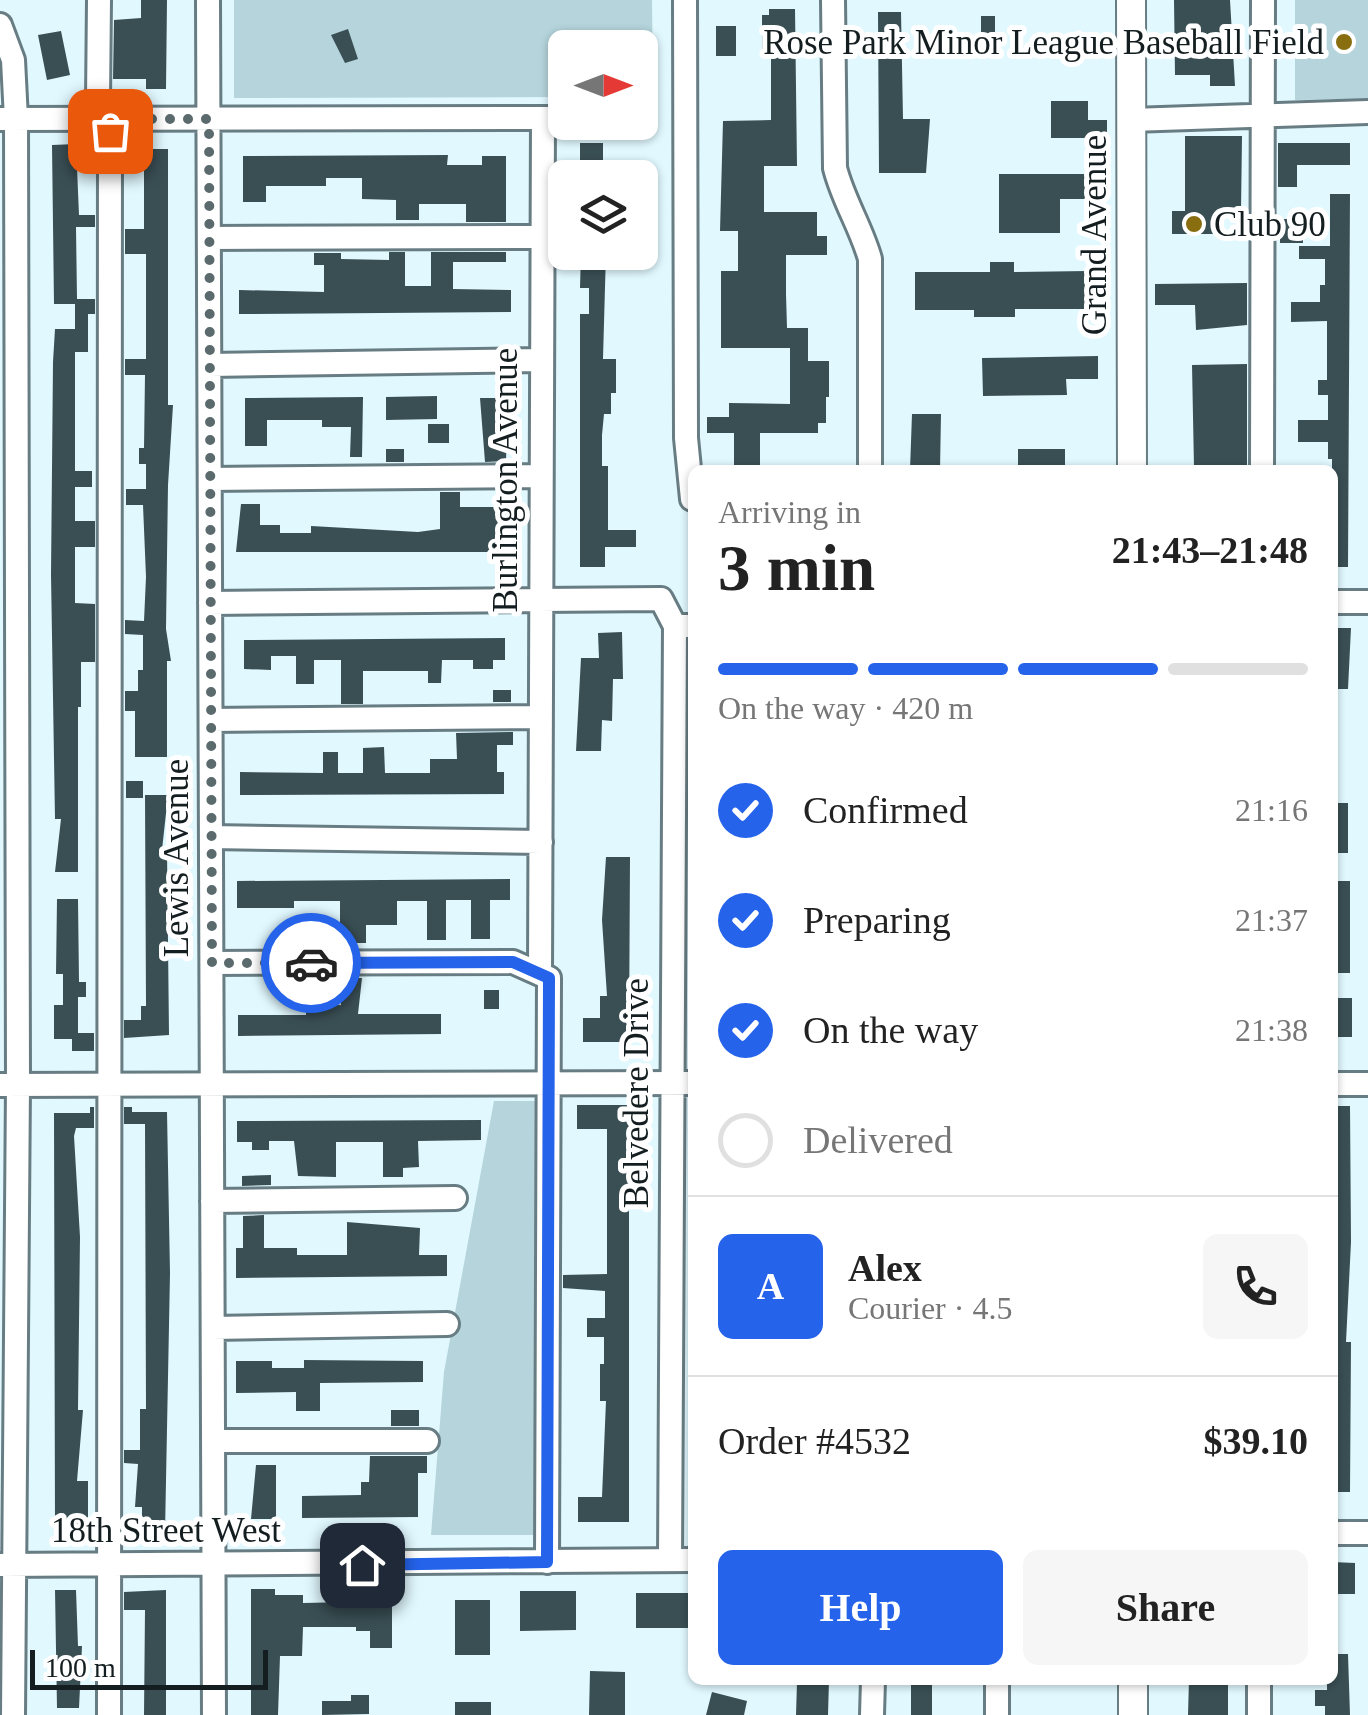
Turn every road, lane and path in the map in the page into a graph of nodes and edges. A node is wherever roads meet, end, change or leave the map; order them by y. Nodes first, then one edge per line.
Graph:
1 (98, 0) edge
2 (208, 0) edge
3 (685, 0) edge
4 (833, 0) edge
5 (1131, 0) edge
6 (1262, 0) edge
7 (0, 25) edge
8 (1368, 112) edge
9 (8, 118) edge
10 (548, 118) edge
11 (1263, 118) junction
12 (110, 119) junction
13 (209, 119) junction
14 (1131, 120) junction
15 (552, 140) edge
16 (542, 237) junction
17 (209, 238) junction
18 (541, 360) junction
19 (210, 366) junction
20 (689, 465) edge
21 (870, 465) edge
22 (1132, 465) edge
23 (1262, 465) edge
24 (540, 476) junction
25 (210, 479) junction
26 (539, 597) junction
27 (1338, 602) edge
28 (1368, 602) edge
29 (210, 603) junction
30 (684, 626) edge
31 (540, 717) junction
32 (211, 720) junction
33 (212, 837) junction
34 (541, 842) junction
35 (212, 963) junction
36 (544, 976) junction
37 (681, 1083) edge
38 (9, 1084) edge
39 (551, 1084) junction
40 (1338, 1084) edge
41 (1368, 1084) edge
42 (107, 1085) junction
43 (212, 1086) junction
44 (455, 1198) dead end
45 (212, 1201) junction
46 (447, 1324) dead end
47 (213, 1328) junction
48 (214, 1441) junction
49 (427, 1441) dead end
50 (1338, 1533) edge
51 (1368, 1533) edge
52 (681, 1560) edge
53 (547, 1562) junction
54 (6, 1565) edge
55 (108, 1566) junction
56 (214, 1567) junction
57 (872, 1685) edge
58 (997, 1685) edge
59 (1132, 1685) edge
60 (1259, 1685) edge
61 (13, 1715) edge
62 (110, 1715) edge
63 (214, 1715) edge
64 (872, 1715) edge
65 (997, 1715) edge
66 (1132, 1715) edge
67 (1259, 1715) edge

1 - 12 street
2 - 13 street, Lewis Avenue
3 - 20 street
4 - 21 street
5 - 14 main road, Grand Avenue
6 - 11 street
7 - 9 street
8 - 11 street
9 - 12 street
9 - 38 street
10 - 13 street
11 - 14 street
11 - 23 street
12 - 13 street
12 - 42 street
13 - 17 street, Lewis Avenue
14 - 22 main road, Grand Avenue
15 - 16 street, Burlington Avenue
16 - 17 street
16 - 18 street, Burlington Avenue
17 - 19 street, Lewis Avenue
18 - 19 street
18 - 24 street, Burlington Avenue
19 - 25 street, Lewis Avenue
24 - 25 street
24 - 26 street, Burlington Avenue
25 - 29 street, Lewis Avenue
26 - 29 street
26 - 30 street
26 - 31 street, Burlington Avenue
27 - 28 street
29 - 32 street, Lewis Avenue
30 - 37 street, Belvedere Drive
31 - 32 street
31 - 34 street, Burlington Avenue
32 - 33 street, Lewis Avenue
33 - 34 street
33 - 35 street, Lewis Avenue
34 - 36 street, Burlington Avenue
35 - 36 street
35 - 43 street, Lewis Avenue
36 - 39 street
37 - 39 street
37 - 52 street, Belvedere Drive
38 - 42 street
38 - 54 street
39 - 43 street
39 - 53 street
40 - 41 street
42 - 43 street
42 - 55 street
43 - 45 street, Lewis Avenue
44 - 45 street
45 - 47 street, Lewis Avenue
46 - 47 street
47 - 48 street, Lewis Avenue
48 - 49 street
48 - 56 street, Lewis Avenue
50 - 51 street
52 - 53 street, 18th Street West
53 - 56 street, 18th Street West
54 - 55 street, 18th Street West
54 - 61 street
55 - 56 street, 18th Street West
55 - 62 street
56 - 63 street, Lewis Avenue
57 - 64 street
58 - 65 street
59 - 66 main road
60 - 67 street

